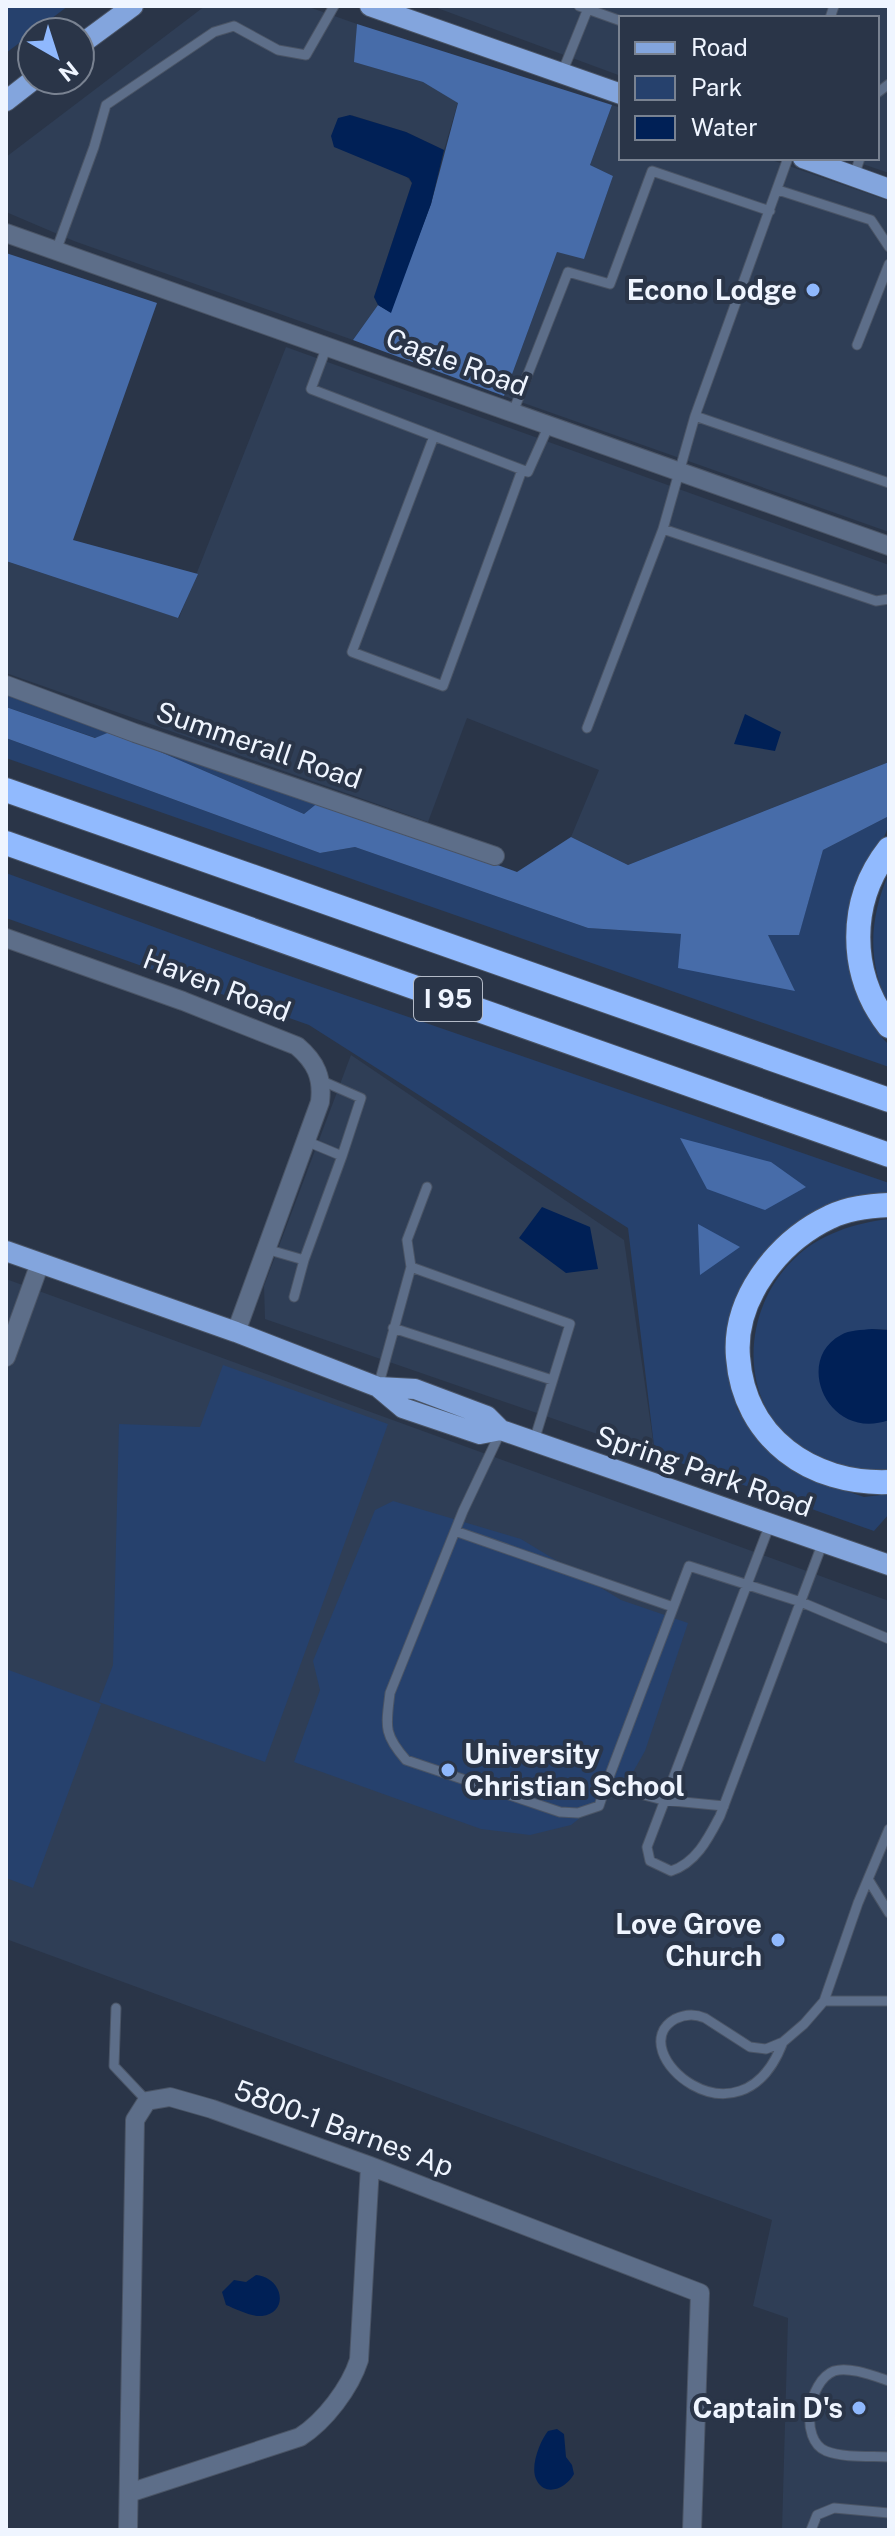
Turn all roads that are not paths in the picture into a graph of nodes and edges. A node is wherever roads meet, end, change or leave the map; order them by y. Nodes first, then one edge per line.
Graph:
1 (133, 6) edge
2 (334, 6) edge
3 (370, 6) edge
4 (585, 7) edge
5 (619, 20) edge
6 (96, 33) edge
7 (562, 73) junction
8 (619, 93) edge
9 (787, 160) edge
10 (815, 160) edge
11 (857, 167) edge
12 (889, 189) edge
13 (778, 190) junction
14 (770, 211) junction
15 (6, 233) edge
16 (889, 247) edge
17 (56, 251) junction
18 (889, 264) edge
19 (857, 345) dead end
20 (327, 346) junction
21 (513, 412) junction
22 (695, 416) junction
23 (549, 425) junction
24 (434, 436) junction
25 (522, 470) junction
26 (679, 471) junction
27 (889, 483) edge
28 (663, 529) junction
29 (889, 546) edge
30 (889, 599) edge
31 (6, 685) edge
32 (587, 728) dead end
33 (6, 790) edge
34 (6, 843) edge
35 (889, 849) edge
36 (495, 856) dead end
37 (6, 938) edge
38 (889, 1026) edge
39 (320, 1080) junction
40 (889, 1100) edge
41 (306, 1141) junction
42 (889, 1155) edge
43 (342, 1156) junction
44 (427, 1187) dead end
45 (889, 1205) edge
46 (266, 1249) junction
47 (6, 1251) edge
48 (304, 1260) junction
49 (40, 1263) junction
50 (411, 1267) junction
51 (294, 1297) dead end
52 (393, 1328) junction
53 (236, 1332) junction
54 (6, 1357) edge
55 (552, 1380) junction
56 (378, 1387) junction
57 (501, 1430) junction
58 (534, 1441) junction
59 (889, 1482) edge
60 (770, 1524) junction
61 (455, 1531) junction
62 (823, 1542) junction
63 (889, 1565) edge
64 (745, 1584) junction
65 (801, 1602) junction
66 (673, 1607) junction
67 (889, 1639) edge
68 (606, 1785) junction
69 (663, 1800) junction
70 (724, 1806) junction
71 (889, 1829) edge
72 (868, 1879) junction
73 (889, 1913) edge
74 (824, 2001) junction
75 (889, 2001) edge
76 (116, 2008) dead end
77 (783, 2042) junction
78 (147, 2101) junction
79 (370, 2166) junction
80 (889, 2381) edge
81 (889, 2457) edge
82 (129, 2493) junction
83 (889, 2513) edge
84 (128, 2530) edge
85 (692, 2530) edge
86 (811, 2530) edge

1 - 6 main road
2 - 17 lane
3 - 7 main road
4 - 5 lane
4 - 7 lane
7 - 8 main road
9 - 13 lane
10 - 11 main road
11 - 12 main road
13 - 14 lane
13 - 16 lane
14 - 21 lane
14 - 22 lane
15 - 17 street, Cagle Road
17 - 20 street, Cagle Road
18 - 19 lane
20 - 21 street, Cagle Road
20 - 24 lane
21 - 23 street, Cagle Road
22 - 26 lane
22 - 27 lane
23 - 25 lane
23 - 26 street, Cagle Road
24 - 25 lane
24 - 25 lane
26 - 28 lane
26 - 29 street, Cagle Road
28 - 30 lane
28 - 32 lane
31 - 36 street, Summerall Road
33 - 40 highway, I 95
34 - 42 highway, I 95
35 - 38 highway
37 - 39 street, Haven Road
39 - 41 street
39 - 43 lane
41 - 43 lane
41 - 46 street
43 - 48 lane
44 - 50 lane
45 - 59 highway
46 - 48 lane
46 - 53 street
47 - 49 main road, Spring Park Road
48 - 51 lane
49 - 53 main road, Spring Park Road
49 - 54 street
50 - 52 lane
50 - 55 lane
52 - 55 lane
52 - 56 lane
53 - 56 main road, Spring Park Road
55 - 58 lane
56 - 57 main road, Spring Park Road
57 - 58 main road, Spring Park Road
57 - 61 lane
58 - 60 main road, Spring Park Road
60 - 62 main road, Spring Park Road
60 - 64 lane
61 - 66 lane
61 - 68 lane
62 - 63 main road, Spring Park Road
62 - 65 lane
64 - 65 lane
64 - 66 lane
64 - 69 lane
65 - 67 lane
65 - 70 lane
66 - 68 lane
68 - 69 lane
69 - 70 lane
69 - 70 lane
71 - 72 lane
72 - 73 lane
72 - 74 lane
74 - 75 lane
74 - 77 lane
76 - 78 lane
77 - 77 lane
78 - 79 street, 5800-1 Barnes Ap
78 - 82 street
79 - 82 street
79 - 85 street, 5800-1 Barnes Ap
80 - 81 lane
82 - 84 street
83 - 86 lane

